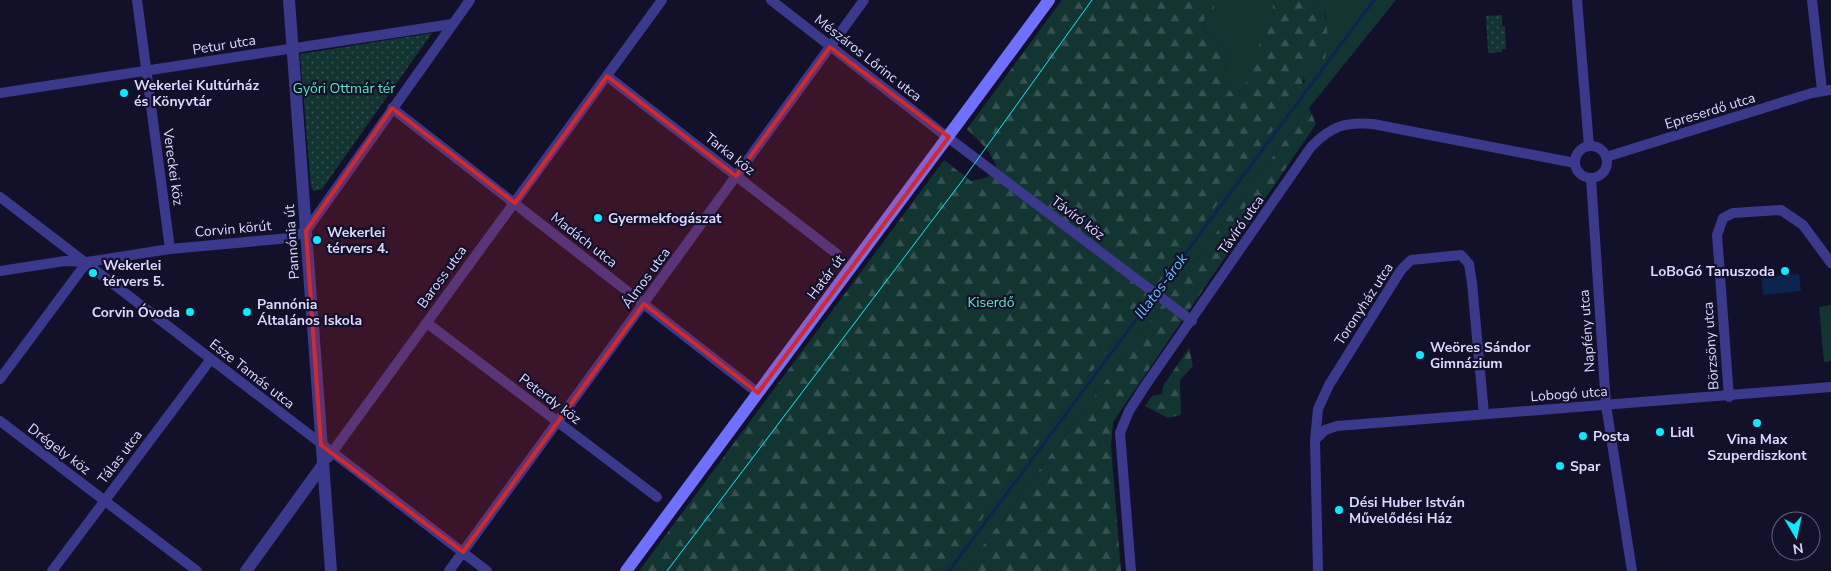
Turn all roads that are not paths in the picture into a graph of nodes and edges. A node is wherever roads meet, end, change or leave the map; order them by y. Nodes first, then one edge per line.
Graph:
1 (137, 0) edge
2 (288, 0) edge
3 (470, 0) edge
4 (662, 0) edge
5 (771, 0) edge
6 (864, 0) edge
7 (1050, 0) edge
8 (1577, 0) edge
9 (1812, 0) edge
10 (452, 24) junction
11 (830, 47) junction
12 (292, 48) junction
13 (146, 71) junction
14 (607, 76) junction
15 (1828, 88) edge
16 (0, 93) edge
17 (392, 108) junction
18 (949, 137) junction
19 (1589, 146) junction
20 (1606, 157) junction
21 (1575, 162) junction
22 (736, 176) junction
23 (1591, 178) junction
24 (0, 197) edge
25 (515, 203) junction
26 (306, 231) junction
27 (170, 249) junction
28 (837, 254) dead end
29 (87, 262) junction
30 (1831, 263) edge
31 (0, 271) edge
32 (644, 304) junction
33 (1192, 321) junction
34 (427, 323) junction
35 (211, 359) junction
36 (0, 380) edge
37 (1831, 387) edge
38 (758, 393) junction
39 (1729, 397) junction
40 (1606, 405) junction
41 (1484, 414) junction
42 (0, 421) edge
43 (558, 422) junction
44 (1315, 440) junction
45 (321, 444) junction
46 (332, 452) junction
47 (322, 466) junction
48 (657, 497) dead end
49 (105, 500) junction
50 (463, 552) junction
51 (52, 571) edge
52 (197, 571) edge
53 (246, 571) edge
54 (331, 571) edge
55 (449, 571) edge
56 (487, 571) edge
57 (626, 571) edge
58 (1131, 571) edge
59 (1318, 571) edge
60 (1632, 571) edge

1 - 13 street, Vereckei köz
2 - 12 street, Pannónia út
3 - 10 street
4 - 14 street, Baross utca
5 - 11 street, Mészáros Lőrinc utca
6 - 11 street, Álmos utca
7 - 18 main road, Határ út
8 - 19 street
9 - 15 street
10 - 12 street, Petur utca
10 - 17 street
11 - 18 street, Mészáros Lőrinc utca
11 - 22 street, Álmos utca
12 - 13 street, Petur utca
12 - 26 street, Pannónia út
13 - 16 street, Petur utca
13 - 27 street, Vereckei köz
14 - 22 street, Tarka köz
14 - 25 street, Baross utca
15 - 20 street, Epreserdő utca
17 - 25 street, Madách utca
17 - 26 street
18 - 33 street, Távíró köz
18 - 38 main road, Határ út
19 - 20 street
19 - 21 street
20 - 23 street
21 - 23 street
21 - 33 street, Távíró utca
22 - 28 street, Tarka köz
22 - 32 street, Álmos utca
23 - 40 street, Napfény utca
24 - 29 street, Esze Tamás utca
25 - 32 street, Madách utca
25 - 34 street, Baross utca
26 - 27 street, Corvin körút
26 - 45 street, Pannónia út
27 - 29 street, Corvin körút
29 - 31 street, Corvin körút
29 - 35 street, Esze Tamás utca
29 - 36 street
30 - 39 street, Börzsöny utca
32 - 38 street, Madách utca
32 - 43 street, Álmos utca
33 - 58 street, Távíró utca
34 - 43 street, Peterdy köz
34 - 46 street, Baross utca
35 - 45 street, Esze Tamás utca
35 - 49 street, Tálas utca
37 - 39 street, Lobogó utca
38 - 57 main road, Határ út
39 - 40 street, Lobogó utca
40 - 41 street, Lobogó utca
40 - 60 street, Napfény utca
41 - 44 street, Lobogó utca
41 - 44 street, Toronyház utca
42 - 49 street, Drégely köz
43 - 48 street, Peterdy köz
43 - 50 street, Álmos utca
44 - 59 street, Toronyház utca
45 - 46 street, Esze Tamás utca
45 - 47 street, Pannónia út
46 - 47 street, Baross utca
46 - 50 street, Esze Tamás utca
47 - 53 street, Baross utca
47 - 54 street, Pannónia út
49 - 51 street, Tálas utca
49 - 52 street, Drégely köz
50 - 55 street, Álmos utca
50 - 56 street, Esze Tamás utca

